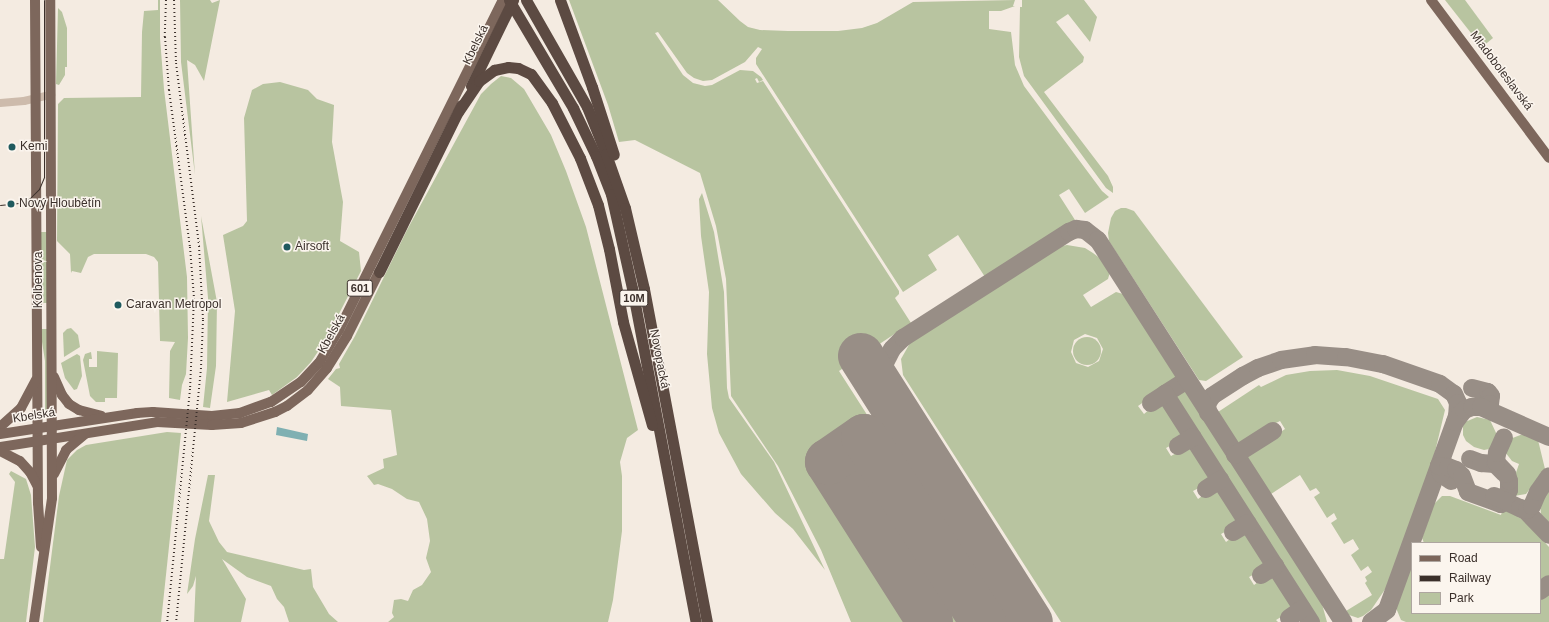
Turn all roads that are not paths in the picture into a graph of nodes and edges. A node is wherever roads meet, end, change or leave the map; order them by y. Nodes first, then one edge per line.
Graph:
1 (35, 0) edge
2 (50, 0) edge
3 (503, 0) edge
4 (510, 0) edge
5 (513, 0) edge
6 (526, 0) edge
7 (560, 0) edge
8 (1431, 0) edge
9 (51, 95) junction
10 (36, 98) junction
11 (0, 103) edge
12 (458, 112) junction
13 (1549, 158) edge
14 (630, 226) junction
15 (379, 272) joint
16 (52, 373) junction
17 (37, 379) junction
18 (107, 417) junction
19 (52, 426) junction
20 (0, 427) edge
21 (38, 428) junction
22 (0, 434) edge
23 (86, 434) junction
24 (52, 439) junction
25 (38, 441) junction
26 (0, 447) edge
27 (0, 451) edge
28 (52, 482) junction
29 (38, 488) junction
30 (672, 495) junction
31 (42, 559) junction
32 (34, 622) edge
33 (696, 622) edge
34 (707, 622) edge

1 - 10 main road, Kolbenova
2 - 9 main road, Kolbenova
3 - 18 main road, Kbelská / 601
4 - 30 highway, Novopacká / 10M
5 - 12 highway, Kbelská / 601
6 - 14 highway, 10M
7 - 14 highway, 10M
8 - 13 main road, Mladoboleslavská
9 - 10 street
9 - 16 main road, Kolbenova
10 - 11 street
10 - 17 main road, Kolbenova
12 - 15 highway, Kbelská / 601
12 - 30 highway, 10M
14 - 34 highway, Novopacká / 10M
15 - 23 main road, Kbelská / 601
16 - 18 main road
16 - 19 main road, Kolbenova
17 - 20 main road
17 - 21 main road, Kolbenova
18 - 19 main road, Kbelská / 601
19 - 21 main road, Kbelská / 601
19 - 24 main road, Kolbenova
21 - 22 main road, Kbelská / 601
21 - 25 main road, Kolbenova
23 - 24 main road, Kbelská / 601
23 - 28 main road
24 - 25 main road, Kbelská / 601
24 - 28 main road, Kolbenova
25 - 26 main road, Kbelská / 601
25 - 29 main road, Kolbenova
27 - 29 main road
28 - 31 main road, Kolbenova
29 - 31 main road, Kolbenova
30 - 33 highway, Novopacká / 10M
31 - 32 main road, Kolbenova

